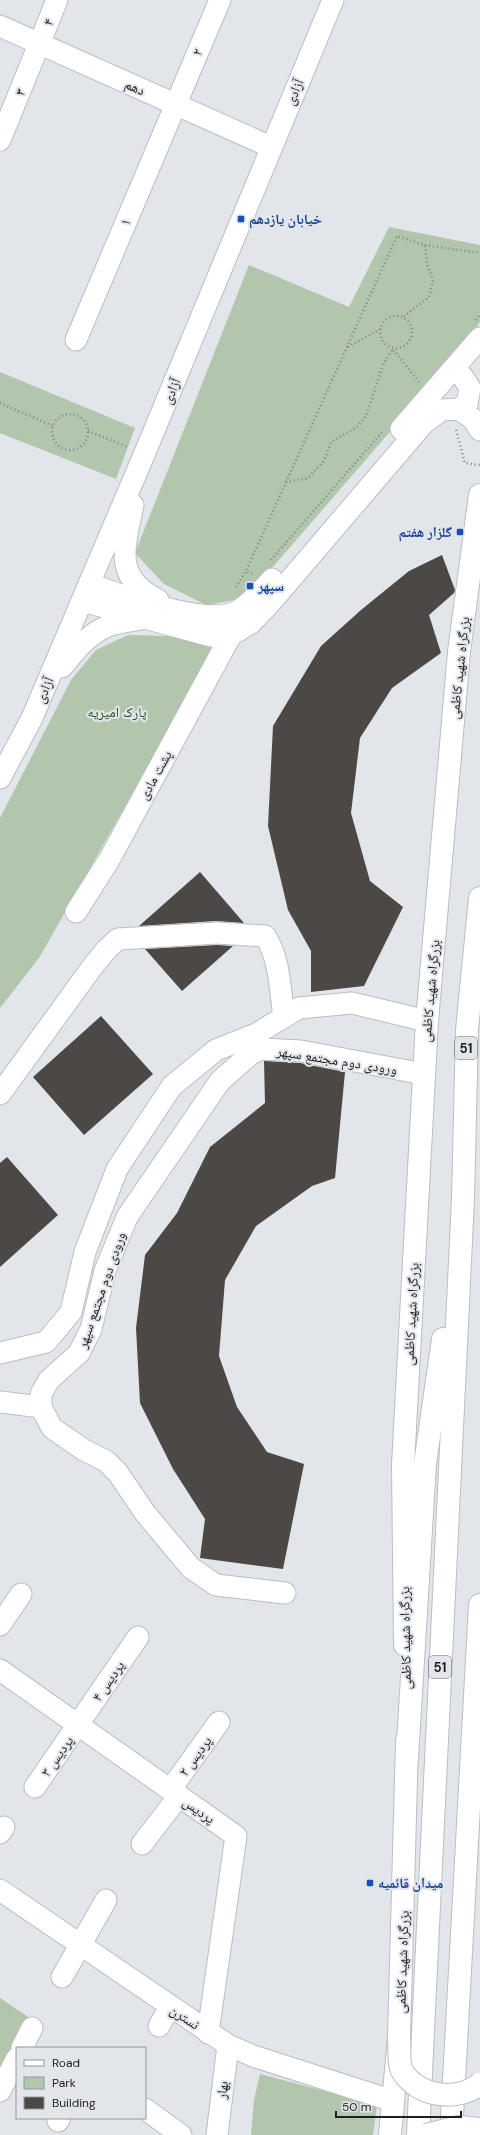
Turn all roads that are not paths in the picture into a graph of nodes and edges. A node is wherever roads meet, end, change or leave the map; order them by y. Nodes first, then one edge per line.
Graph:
1 (57, 0) edge
2 (220, 0) edge
3 (333, 0) edge
4 (0, 26) edge
5 (39, 44) junction
6 (174, 104) junction
7 (0, 140) edge
8 (271, 147) junction
9 (476, 331) edge
10 (76, 340) dead end
11 (451, 371) junction
12 (458, 409) junction
13 (480, 430) edge
14 (143, 458) junction
15 (480, 495) edge
16 (86, 593) junction
17 (187, 613) junction
18 (231, 613) junction
19 (147, 618) junction
20 (231, 635) junction
21 (32, 718) junction
22 (0, 778) edge
23 (480, 898) edge
24 (76, 912) dead end
25 (284, 1017) junction
26 (427, 1021) junction
27 (424, 1074) junction
28 (0, 1094) edge
29 (463, 1199) junction
30 (0, 1354) edge
31 (0, 1402) edge
32 (41, 1407) junction
33 (285, 1593) dead end
34 (21, 1594) dead end
35 (480, 1605) edge
36 (0, 1625) edge
37 (138, 1637) dead end
38 (0, 1670) edge
39 (219, 1722) dead end
40 (78, 1725) junction
41 (407, 1759) junction
42 (35, 1788) dead end
43 (175, 1793) junction
44 (142, 1844) dead end
45 (0, 1890) edge
46 (106, 1900) dead end
47 (80, 1945) junction
48 (62, 1977) dead end
49 (170, 2007) junction
50 (159, 2026) dead end
51 (32, 2028) dead end
52 (208, 2033) junction
53 (399, 2037) junction
54 (228, 2045) junction
55 (22, 2047) edge
56 (16, 2060) edge
57 (480, 2084) edge
58 (0, 2091) edge
59 (393, 2101) junction
60 (146, 2110) edge
61 (480, 2129) edge
62 (181, 2135) edge
63 (217, 2135) edge
64 (390, 2135) edge
65 (418, 2135) edge
66 (426, 2135) edge
67 (451, 2135) edge

1 - 5 street, ۴
2 - 6 street, ۲
3 - 8 street, آزادی
4 - 5 street, دهم
5 - 6 street, دهم
5 - 7 street, ۳
6 - 8 street, دهم
6 - 10 street, ۱
8 - 14 street, آزادی
9 - 11 street
11 - 12 street
11 - 18 street
12 - 13 street
12 - 20 street
14 - 16 street, آزادی
14 - 17 street
15 - 26 main road, بزرگراه شهید کاظمی
16 - 17 street
16 - 19 street
16 - 21 street, آزادی
17 - 18 street
18 - 20 street
19 - 20 street
19 - 21 street
20 - 24 street, پشت مادی
21 - 22 street, آزادی
23 - 29 main road, بزرگراه شهید کاظمی / 51
25 - 26 street
25 - 28 street
25 - 30 street
26 - 27 main road, بزرگراه شهید کاظمی
27 - 32 street, ورودی دوم مجتمع سپهر
27 - 41 main road, بزرگراه شهید کاظمی
29 - 41 main road
29 - 65 main road, بزرگراه شهید کاظمی / 51
31 - 32 street
32 - 33 street
34 - 36 street
35 - 67 main road
37 - 40 street, پردیس ۴
38 - 40 street, پردیس
39 - 43 street, پردیس ۲
40 - 42 street, پردیس ۳
40 - 43 street, پردیس
41 - 53 main road, بزرگراه شهید کاظمی
43 - 44 street, پردیس ۲
43 - 52 street, پردیس
45 - 47 street, نسترن
46 - 47 street
47 - 48 street
47 - 49 street, نسترن
49 - 50 street
49 - 52 street, نسترن
51 - 55 street
52 - 54 street, نسترن
53 - 57 main road, bridge
53 - 59 main road, بزرگراه شهید کاظمی
54 - 59 street, نسترن
54 - 63 street, بهار
56 - 58 street
59 - 64 main road, بزرگراه شهید کاظمی
60 - 62 street
61 - 66 main road, bridge

